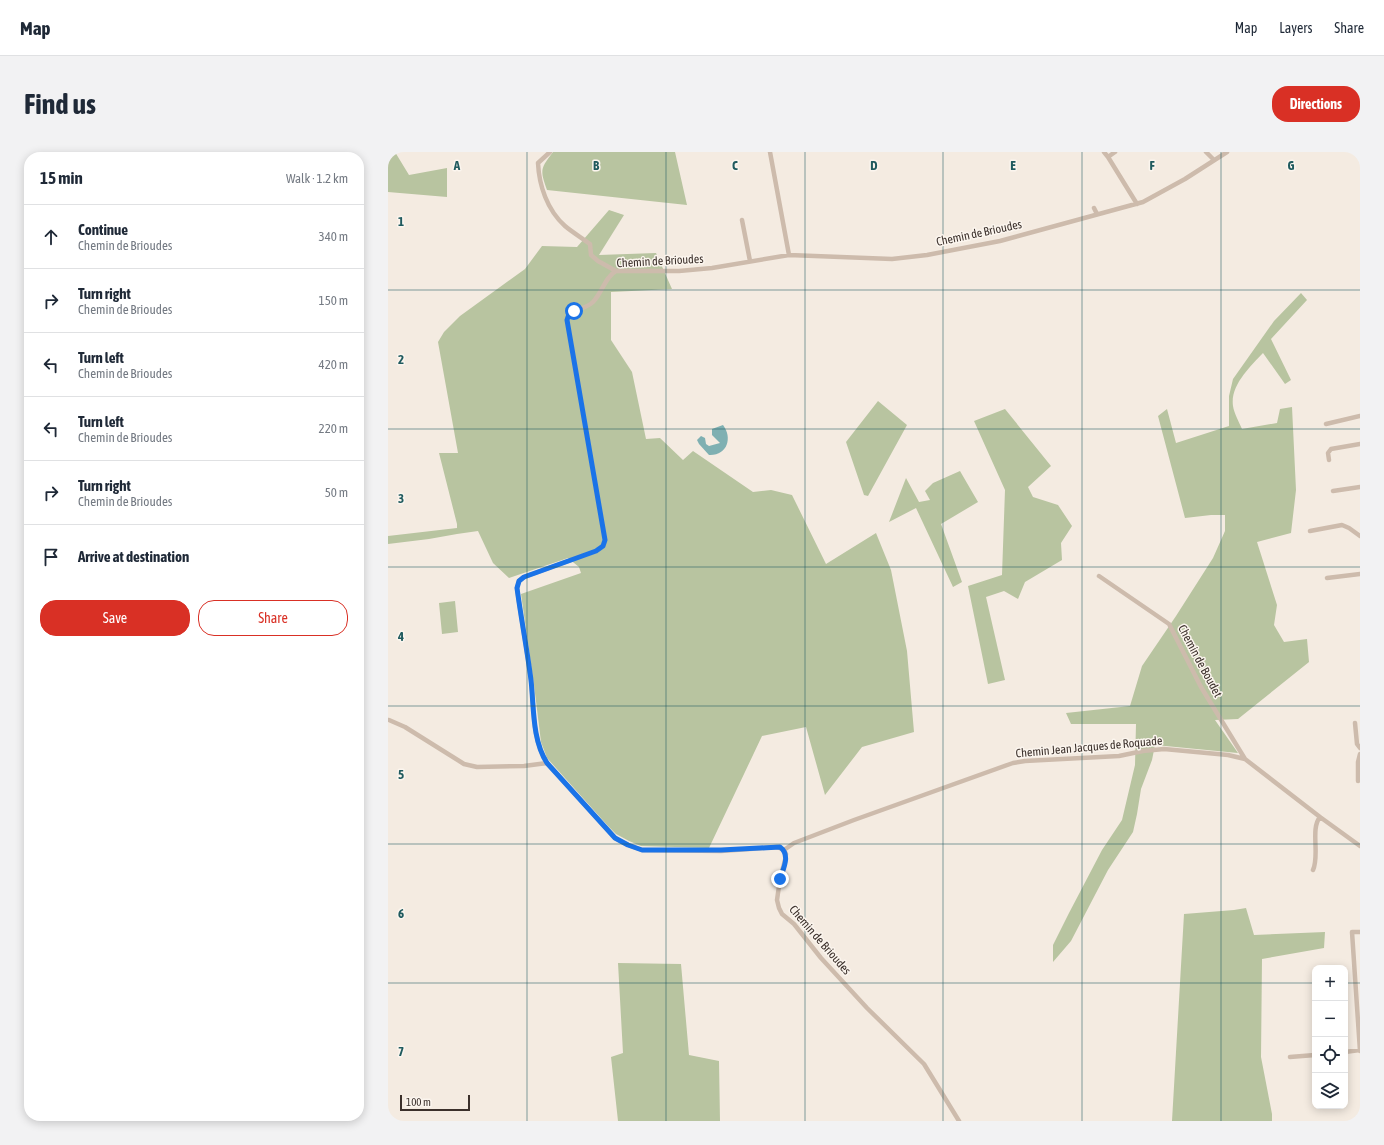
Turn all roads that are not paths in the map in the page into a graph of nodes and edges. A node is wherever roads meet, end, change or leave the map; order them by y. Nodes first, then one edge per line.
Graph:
1 (550, 152) edge
2 (770, 152) edge
3 (1104, 152) edge
4 (1115, 152) edge
5 (1206, 152) edge
6 (1227, 152) edge
7 (1108, 157) junction
8 (1214, 160) junction
9 (1138, 204) junction
10 (1094, 208) dead end
11 (1097, 214) junction
12 (742, 220) dead end
13 (789, 255) junction
14 (750, 261) junction
15 (616, 271) junction
16 (1360, 416) edge
17 (1326, 424) dead end
18 (1360, 444) edge
19 (1329, 460) dead end
20 (1360, 486) edge
21 (1333, 491) dead end
22 (1310, 531) dead end
23 (1360, 536) edge
24 (1360, 574) edge
25 (1099, 576) dead end
26 (1327, 578) dead end
27 (389, 720) edge
28 (1355, 723) dead end
29 (1360, 748) edge
30 (1360, 754) edge
31 (1245, 759) junction
32 (547, 763) junction
33 (1358, 781) dead end
34 (1320, 817) junction
35 (1360, 846) edge
36 (784, 850) junction
37 (1313, 870) dead end
38 (1360, 932) edge
39 (1360, 1050) edge
40 (1348, 1052) edge
41 (1312, 1055) edge
42 (1290, 1057) dead end
43 (959, 1121) edge

1 - 15 street
2 - 13 street
3 - 7 street
4 - 7 street
5 - 8 street
6 - 8 street, Chemin de Brioudes
7 - 9 street
8 - 9 street, Chemin de Brioudes
9 - 11 street, Chemin de Brioudes
10 - 11 street
11 - 13 street, Chemin de Brioudes
12 - 14 street
13 - 14 street, Chemin de Brioudes
14 - 15 street, Chemin de Brioudes
15 - 32 street, Chemin de Brioudes
16 - 17 street
18 - 19 street
20 - 21 street
22 - 23 street
24 - 26 street
25 - 31 street, Chemin de Boudet
27 - 32 street
28 - 29 street
30 - 33 street
31 - 34 street, Chemin Jean Jacques de Roquade
31 - 36 street, Chemin Jean Jacques de Roquade
32 - 36 street, Chemin de Brioudes
34 - 35 street, Chemin Jean Jacques de Roquade
34 - 37 street
36 - 43 street, Chemin de Brioudes
38 - 39 street
39 - 40 street
41 - 42 street

